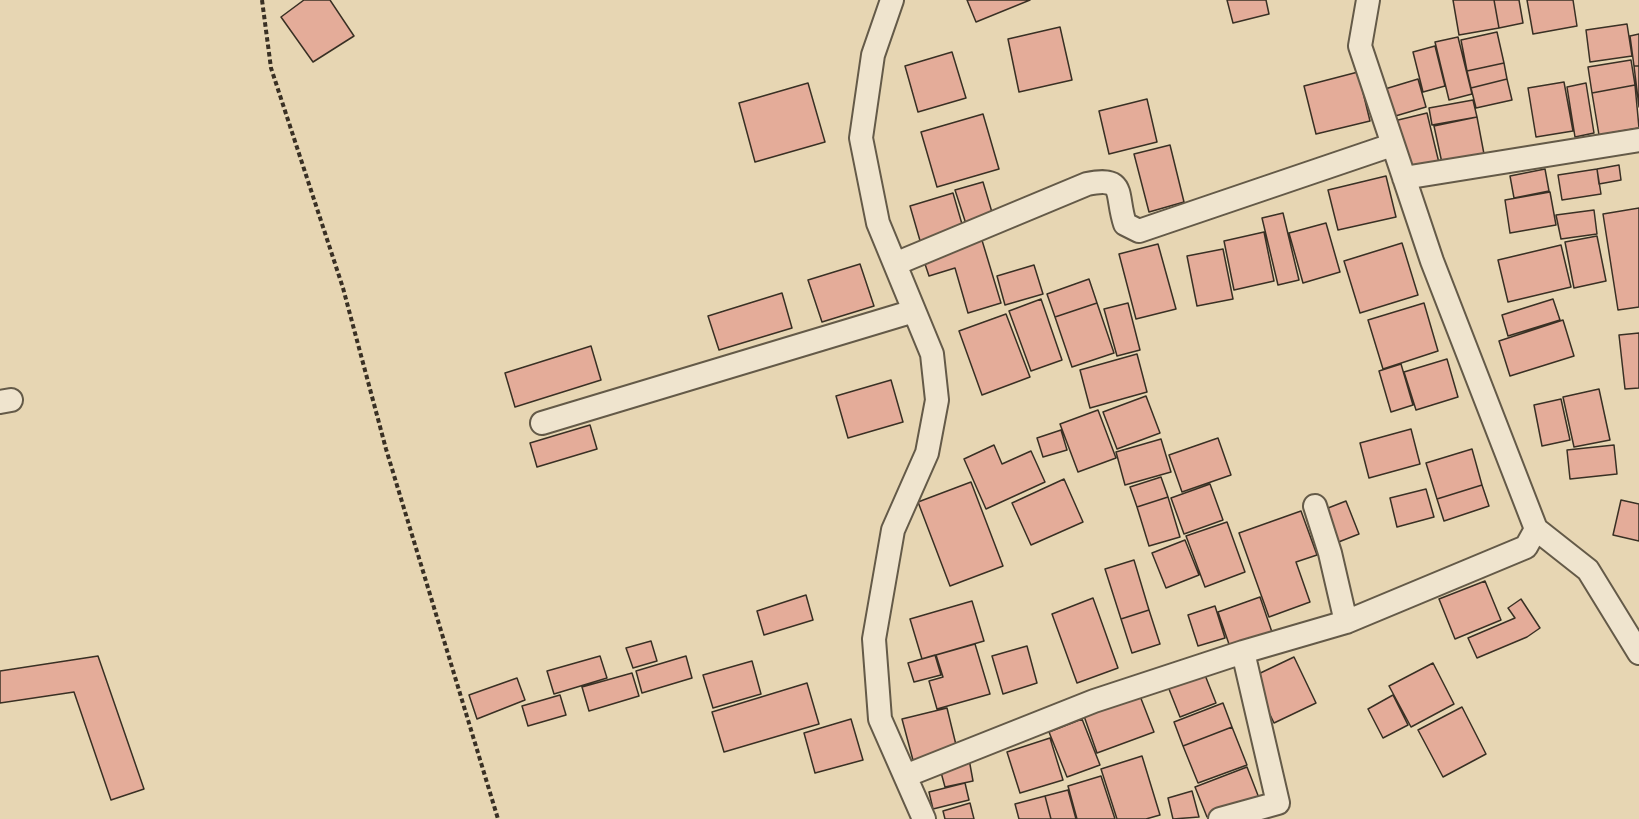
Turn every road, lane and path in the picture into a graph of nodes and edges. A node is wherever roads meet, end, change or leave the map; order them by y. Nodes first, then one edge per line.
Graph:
1 (262, 0) edge
2 (891, 0) edge
3 (1368, 0) edge
4 (1639, 140) edge
5 (1392, 145) junction
6 (1404, 178) junction
7 (895, 264) junction
8 (914, 311) junction
9 (543, 423) dead end
10 (1315, 506) dead end
11 (1536, 529) junction
12 (1346, 622) junction
13 (1243, 652) junction
14 (1639, 652) edge
15 (905, 776) junction
16 (1281, 811) edge
17 (498, 819) edge
18 (924, 819) edge
19 (1220, 819) edge

1 - 17 path
2 - 7 street
3 - 5 street
4 - 6 street
5 - 6 street
5 - 7 street
6 - 11 street
7 - 8 street
8 - 9 street
8 - 15 street
10 - 12 street
11 - 12 street
11 - 14 street
12 - 13 street
13 - 15 street
13 - 16 street
15 - 18 street
16 - 19 street

